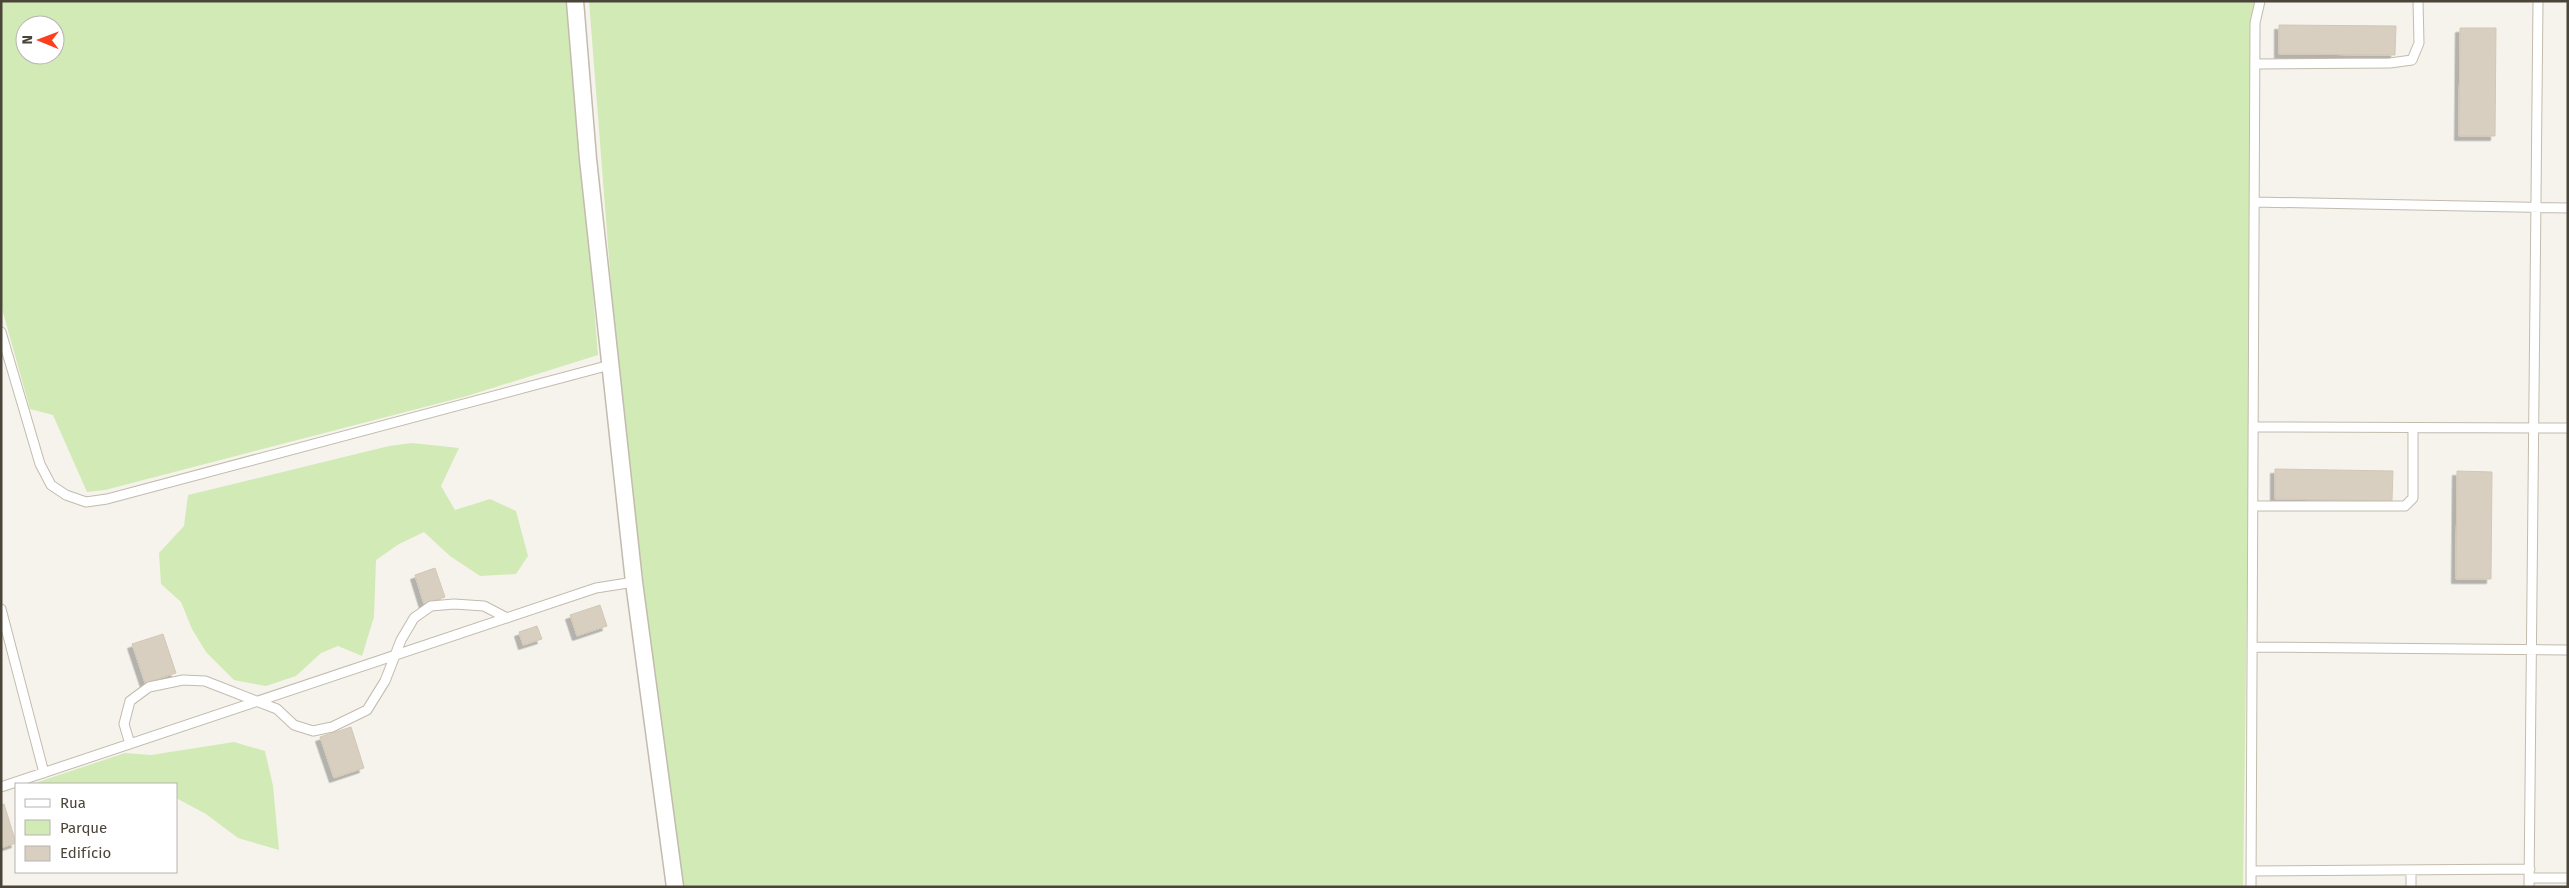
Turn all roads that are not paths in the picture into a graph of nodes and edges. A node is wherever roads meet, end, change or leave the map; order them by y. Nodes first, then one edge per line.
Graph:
1 (575, 1) edge
2 (2260, 1) edge
3 (2418, 1) edge
4 (2538, 1) edge
5 (2255, 64) junction
6 (2254, 202) junction
7 (2536, 208) junction
8 (2568, 208) edge
9 (1, 332) edge
10 (610, 365) junction
11 (2253, 427) junction
12 (2414, 428) junction
13 (2534, 428) junction
14 (2568, 428) edge
15 (2253, 506) junction
16 (634, 582) junction
17 (1, 609) edge
18 (507, 618) junction
19 (2252, 647) junction
20 (2532, 650) junction
21 (2568, 650) edge
22 (395, 656) junction
23 (258, 701) junction
24 (130, 744) junction
25 (44, 773) junction
26 (1, 787) edge
27 (2411, 870) junction
28 (2251, 871) junction
29 (2529, 878) edge
30 (2568, 878) edge
31 (675, 887) edge
32 (2251, 887) edge
33 (2411, 887) edge

1 - 10 street
2 - 5 lane
3 - 5 lane
4 - 7 lane
5 - 6 lane
6 - 7 lane
6 - 11 lane
7 - 8 lane
7 - 13 lane
9 - 10 lane
10 - 16 street
11 - 12 lane
11 - 15 lane
12 - 13 lane
12 - 15 lane
13 - 14 lane
13 - 20 lane
15 - 19 lane
16 - 18 lane
16 - 31 street
17 - 25 lane
18 - 22 lane
18 - 22 lane
19 - 20 lane
19 - 28 lane
20 - 21 lane
20 - 29 lane
22 - 23 lane
22 - 23 lane
23 - 24 lane
23 - 24 lane
24 - 25 lane
25 - 26 lane
27 - 28 lane
27 - 29 lane
27 - 33 lane
28 - 32 lane
29 - 30 lane

